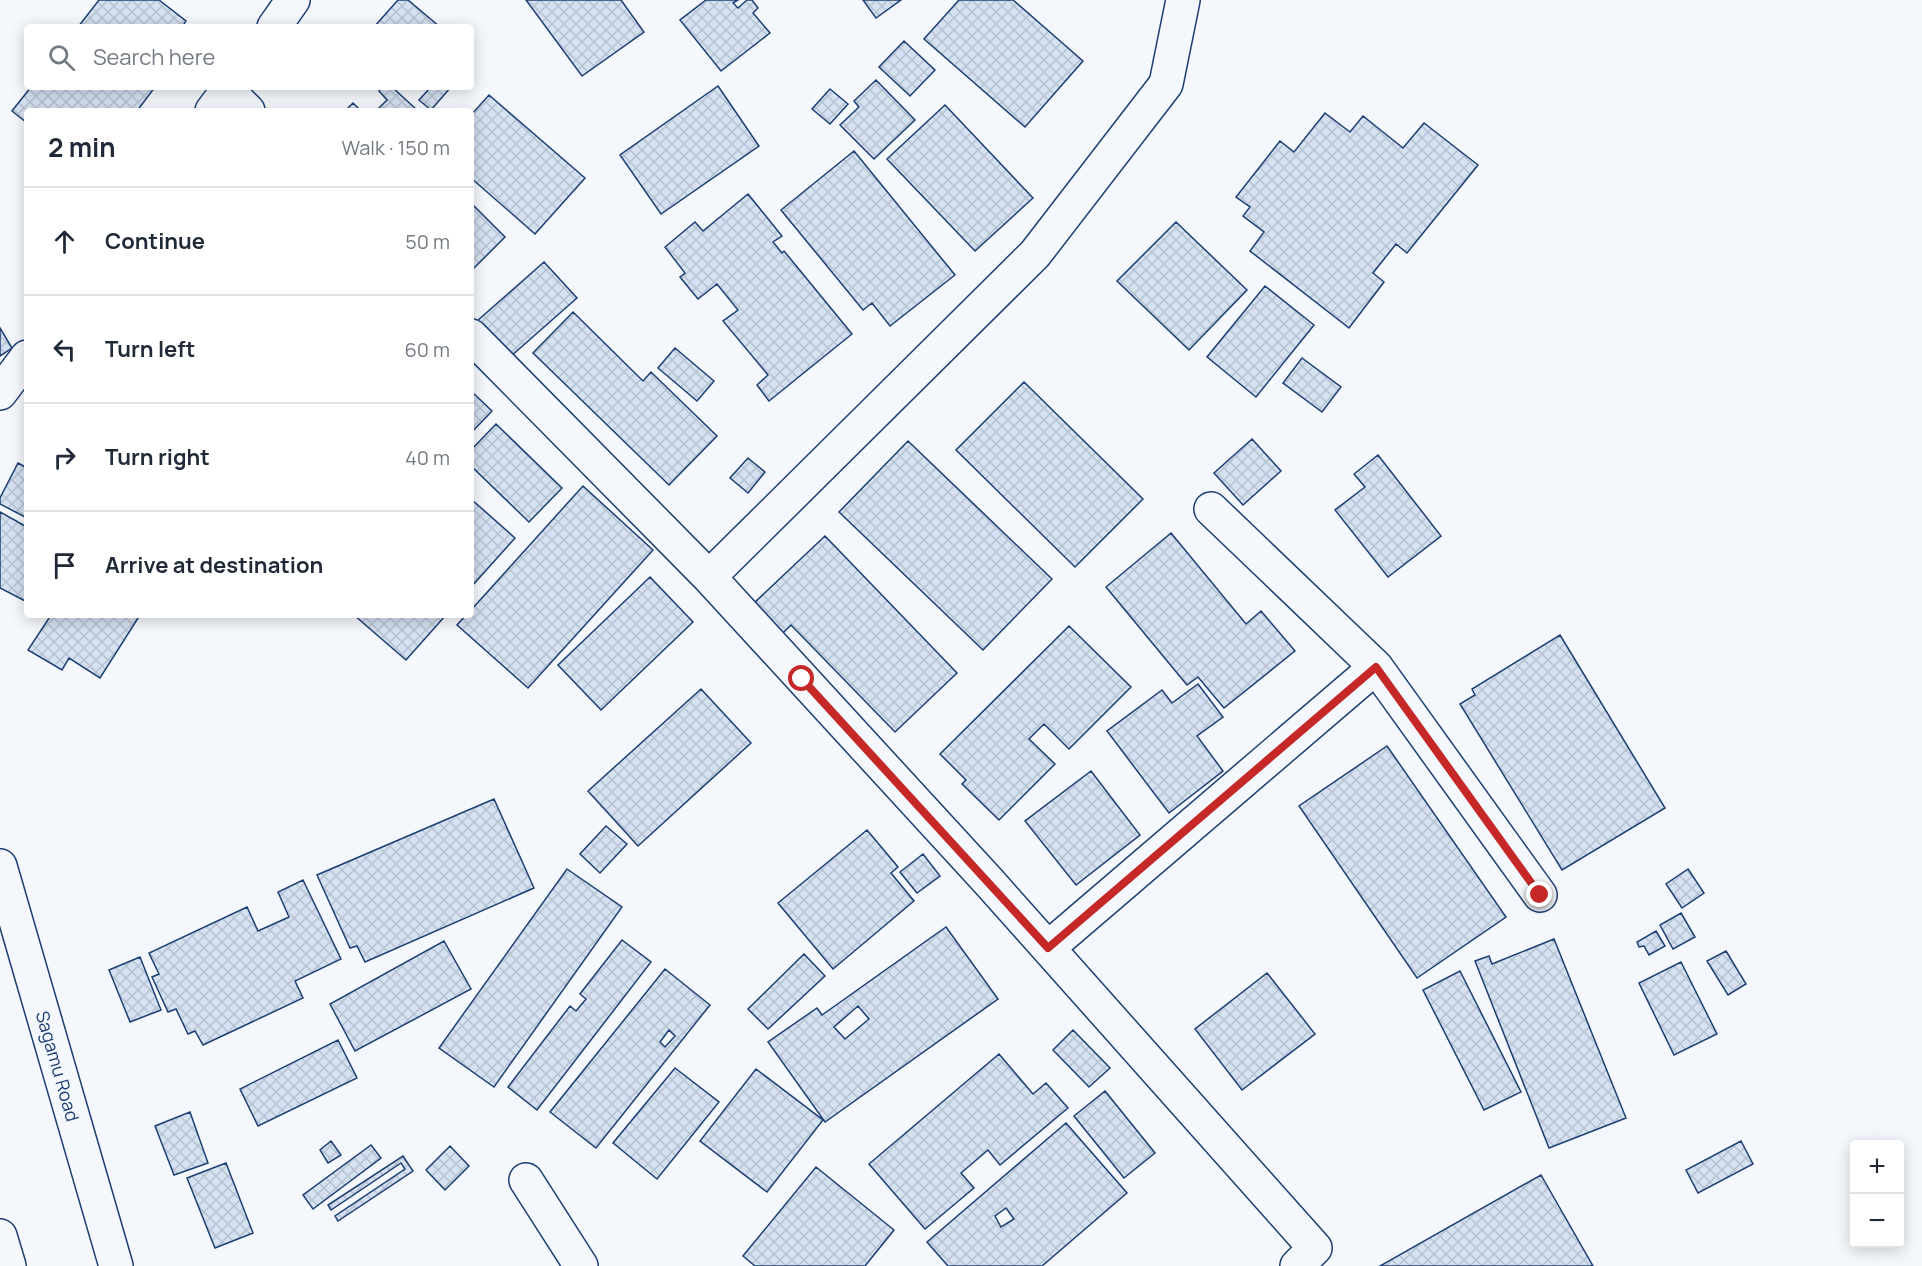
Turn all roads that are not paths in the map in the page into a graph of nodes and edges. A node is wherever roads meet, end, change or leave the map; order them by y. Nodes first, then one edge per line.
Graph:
1 (293, 0) edge
2 (1183, 0) edge
3 (275, 24) edge
4 (474, 339) edge
5 (24, 361) edge
6 (0, 393) edge
7 (1211, 508) dead end
8 (709, 577) junction
9 (1376, 667) junction
10 (0, 866) edge
11 (1540, 895) dead end
12 (1048, 948) junction
13 (526, 1180) dead end
14 (0, 1236) edge
15 (9, 1266) edge
16 (116, 1266) edge
17 (581, 1266) edge
18 (1297, 1266) edge

1 - 3 main road
2 - 8 main road
4 - 8 main road
5 - 6 main road
7 - 9 main road
8 - 12 main road
9 - 11 main road
9 - 12 main road
10 - 16 main road, Sagamu Road
12 - 18 main road
13 - 17 main road
14 - 15 main road

